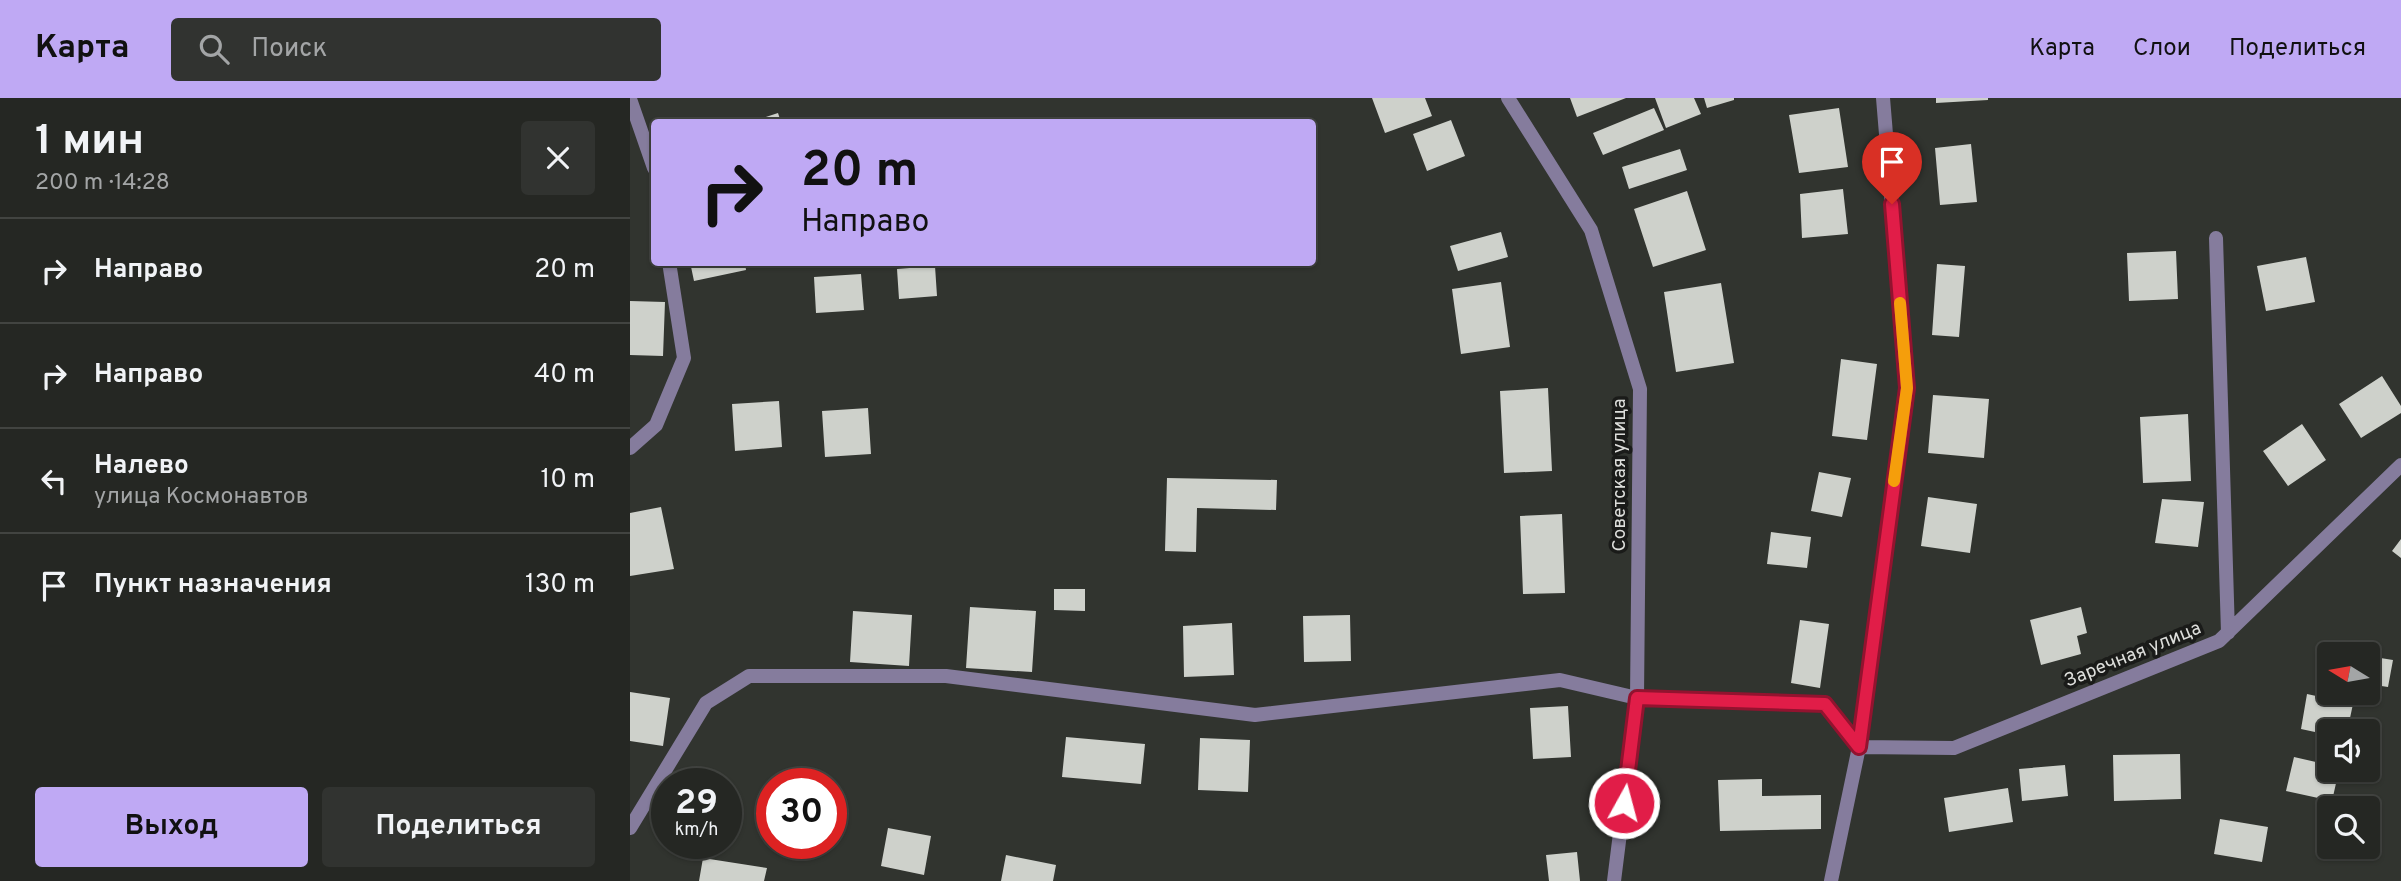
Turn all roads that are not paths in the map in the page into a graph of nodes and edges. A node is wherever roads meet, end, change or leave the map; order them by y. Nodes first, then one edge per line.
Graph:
1 (1508, 98) edge
2 (1883, 98) edge
3 (630, 99) edge
4 (651, 159) edge
5 (2216, 238) dead end
6 (670, 266) edge
7 (630, 448) edge
8 (2401, 465) edge
9 (2228, 633) junction
10 (1637, 698) junction
11 (1859, 747) junction
12 (630, 828) edge
13 (1614, 881) edge
14 (1831, 881) edge

1 - 10 street, Советская улица
2 - 11 street
3 - 4 street
5 - 9 street
6 - 7 street
8 - 9 street, Заречная улица
9 - 11 street, Заречная улица
10 - 11 street
10 - 12 street
10 - 13 street, Советская улица
11 - 14 street

